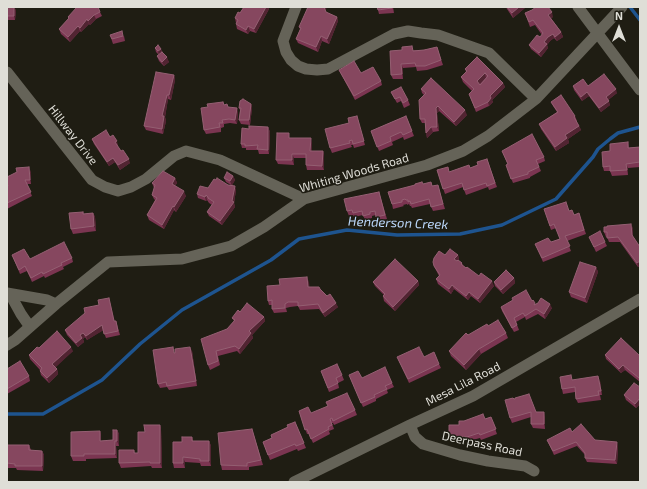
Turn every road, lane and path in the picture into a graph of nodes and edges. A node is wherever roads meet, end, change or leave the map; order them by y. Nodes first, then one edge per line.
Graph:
1 (296, 7) edge
2 (578, 7) edge
3 (620, 9) edge
4 (598, 33) junction
5 (7, 72) edge
6 (640, 90) edge
7 (536, 98) junction
8 (304, 199) junction
9 (9, 294) edge
10 (640, 299) edge
11 (56, 304) junction
12 (30, 326) junction
13 (7, 345) edge
14 (410, 425) junction
15 (534, 471) dead end
16 (294, 482) edge

1 - 7 street
2 - 4 street
3 - 4 street, Whiting Woods Road
4 - 6 street
4 - 7 street, Whiting Woods Road
5 - 8 street, Hillway Drive
7 - 8 street, Whiting Woods Road
8 - 11 street, Whiting Woods Road
9 - 11 street
9 - 12 street
10 - 14 street, Mesa Lila Road
11 - 12 street, Whiting Woods Road
12 - 13 street, Whiting Woods Road
14 - 15 street, Deerpass Road
14 - 16 street, Mesa Lila Road

